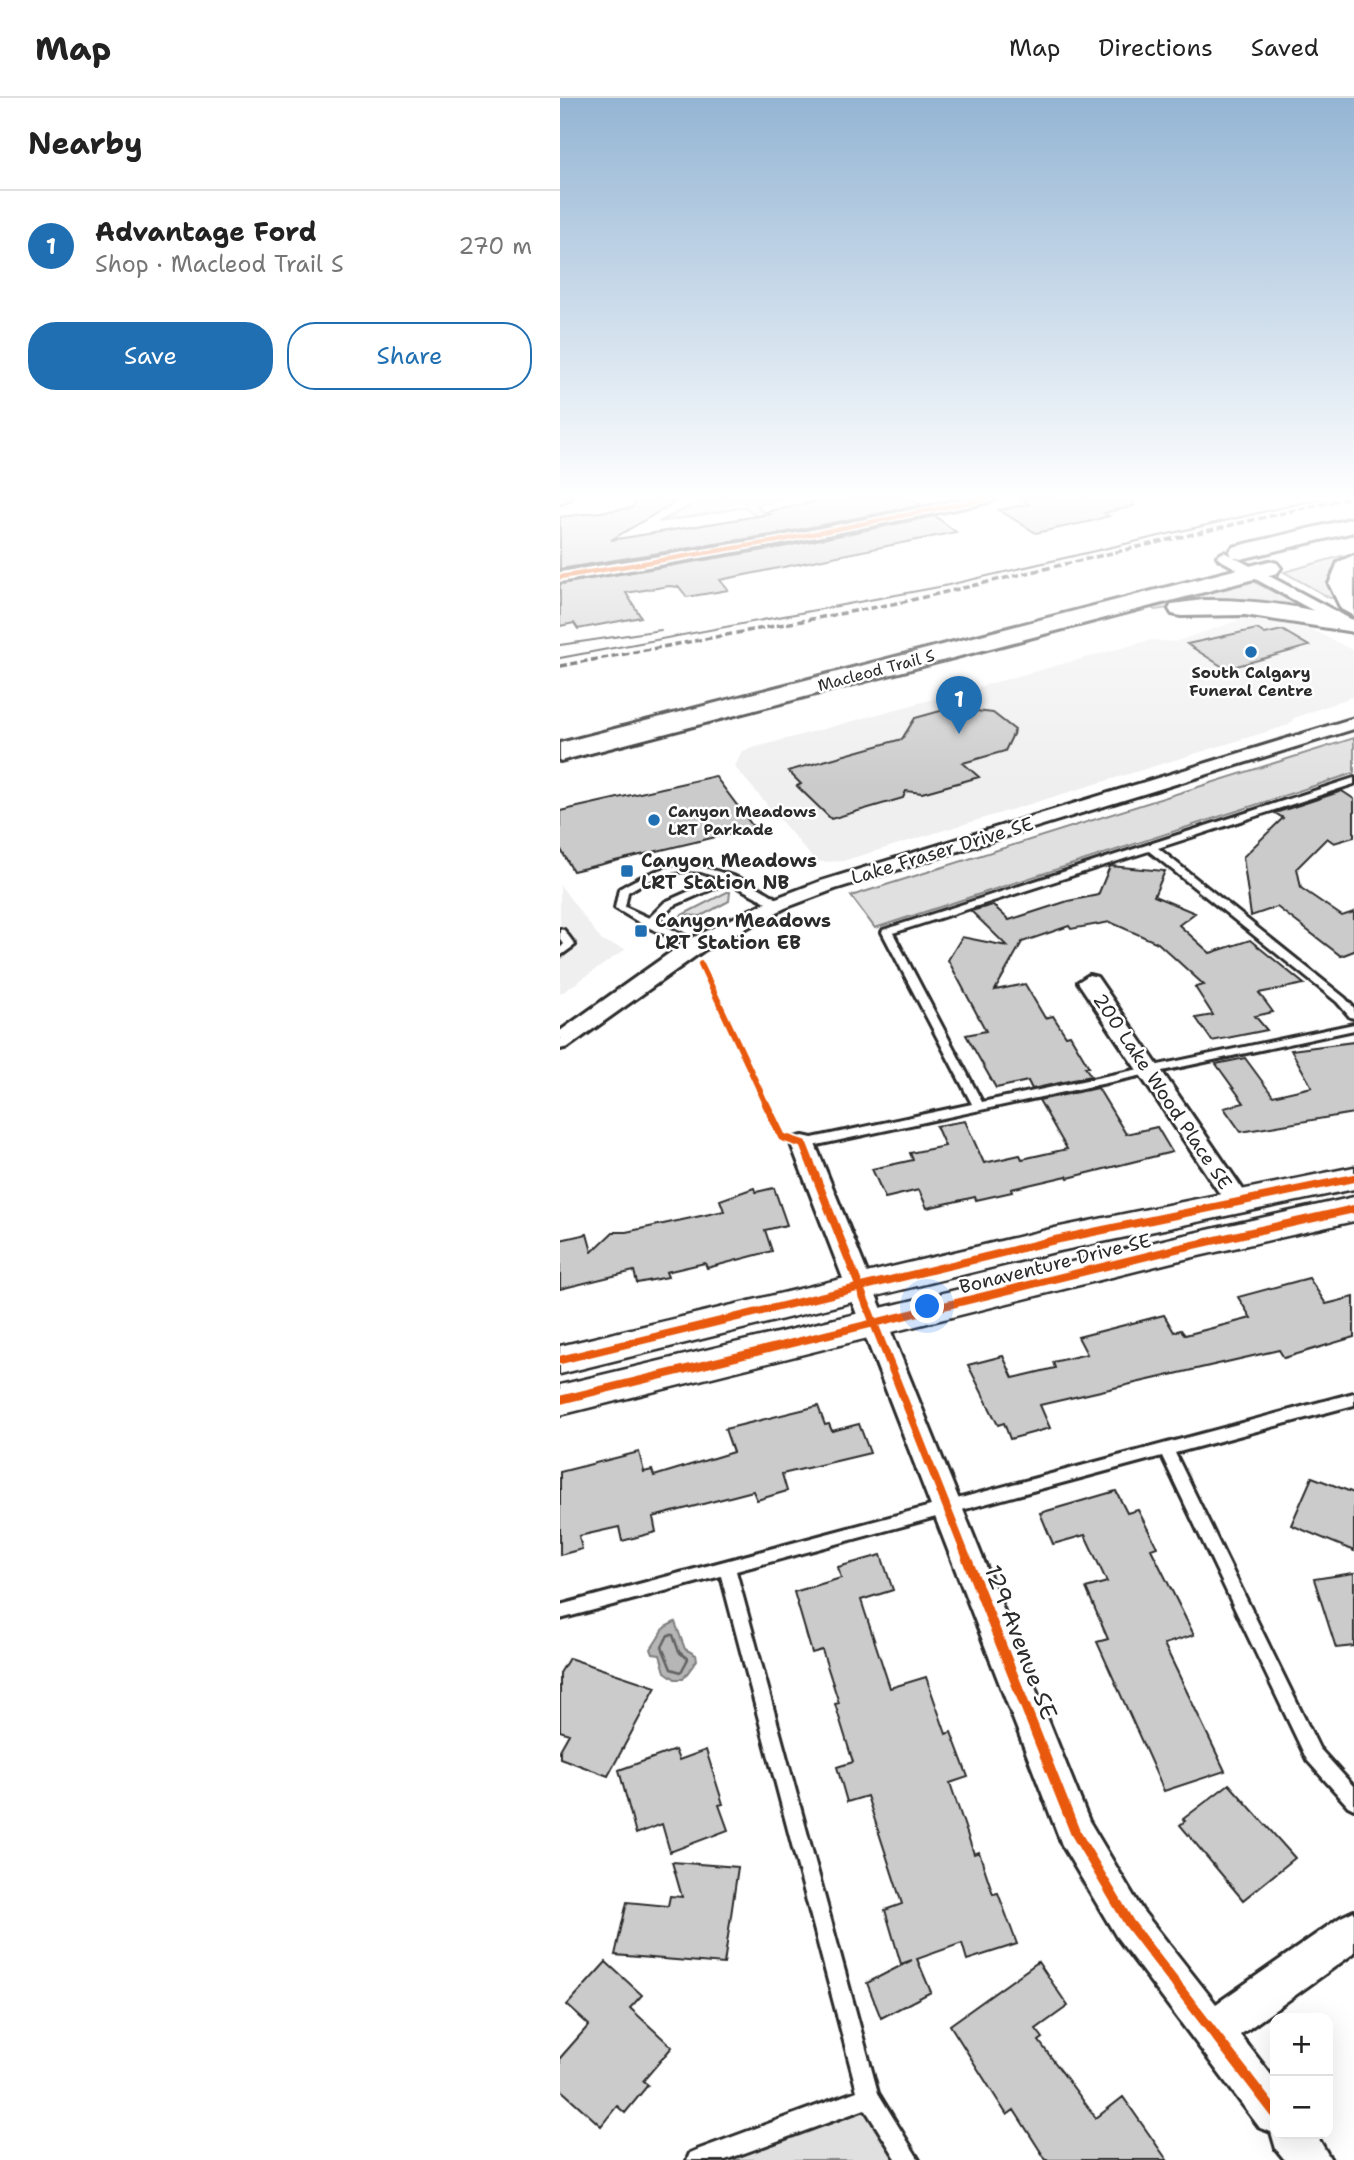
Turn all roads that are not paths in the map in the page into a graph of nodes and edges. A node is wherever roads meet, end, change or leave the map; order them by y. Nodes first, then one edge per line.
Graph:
1 (1114, 594) edge
2 (1136, 594) edge
3 (1307, 594) edge
4 (1343, 594) edge
5 (1353, 619) edge
6 (867, 672) junction
7 (1354, 723) edge
8 (560, 728) edge
9 (560, 752) edge
10 (1354, 781) edge
11 (1152, 848) junction
12 (730, 877) junction
13 (778, 904) junction
14 (649, 924) junction
15 (560, 932) edge
16 (696, 944) junction
17 (560, 953) edge
18 (1089, 982) dead end
19 (1354, 1015) edge
20 (1354, 1027) edge
21 (560, 1042) edge
22 (1149, 1070) junction
23 (979, 1107) junction
24 (803, 1144) joint
25 (1354, 1178) edge
26 (1237, 1200) junction
27 (1354, 1209) edge
28 (859, 1286) junction
29 (873, 1323) junction
30 (560, 1360) edge
31 (1354, 1399) edge
32 (560, 1400) edge
33 (1166, 1449) junction
34 (949, 1509) junction
35 (728, 1570) junction
36 (560, 1612) edge
37 (1354, 1800) edge
38 (1354, 1930) edge
39 (1214, 2030) junction
40 (869, 2097) junction
41 (1270, 2106) edge
42 (1295, 2139) edge
43 (697, 2160) edge
44 (909, 2160) edge
45 (1310, 2160) edge

1 - 8 highway, Macleod Trail S
2 - 6 highway, Macleod Trail S
3 - 5 street
4 - 5 highway
5 - 6 highway
6 - 9 highway, Macleod Trail S
7 - 13 street, Lake Fraser Drive SE
10 - 11 lane
11 - 19 lane
11 - 23 lane
12 - 13 lane
12 - 14 lane
12 - 14 lane
13 - 16 street, Lake Fraser Drive SE
14 - 16 lane
15 - 17 lane
16 - 21 street, Lake Fraser Drive SE
18 - 22 street, 200 Lake Wood Place SE
20 - 22 lane
22 - 23 lane
22 - 26 street, 200 Lake Wood Place SE
23 - 24 lane
24 - 28 street, 129 Avenue SE
25 - 26 street, Bonaventure Drive SE
26 - 28 street, Bonaventure Drive SE
27 - 29 street, Bonaventure Drive SE
28 - 29 street, 129 Avenue SE
28 - 30 street, Bonaventure Drive SE
29 - 32 street, Bonaventure Drive SE
29 - 34 street, 129 Avenue SE
31 - 33 lane
33 - 34 lane
33 - 37 lane
34 - 35 lane
34 - 39 street, 129 Avenue SE
35 - 36 lane
35 - 40 lane
38 - 39 street
39 - 41 street, 129 Avenue SE
40 - 43 lane
40 - 44 lane
42 - 45 street

